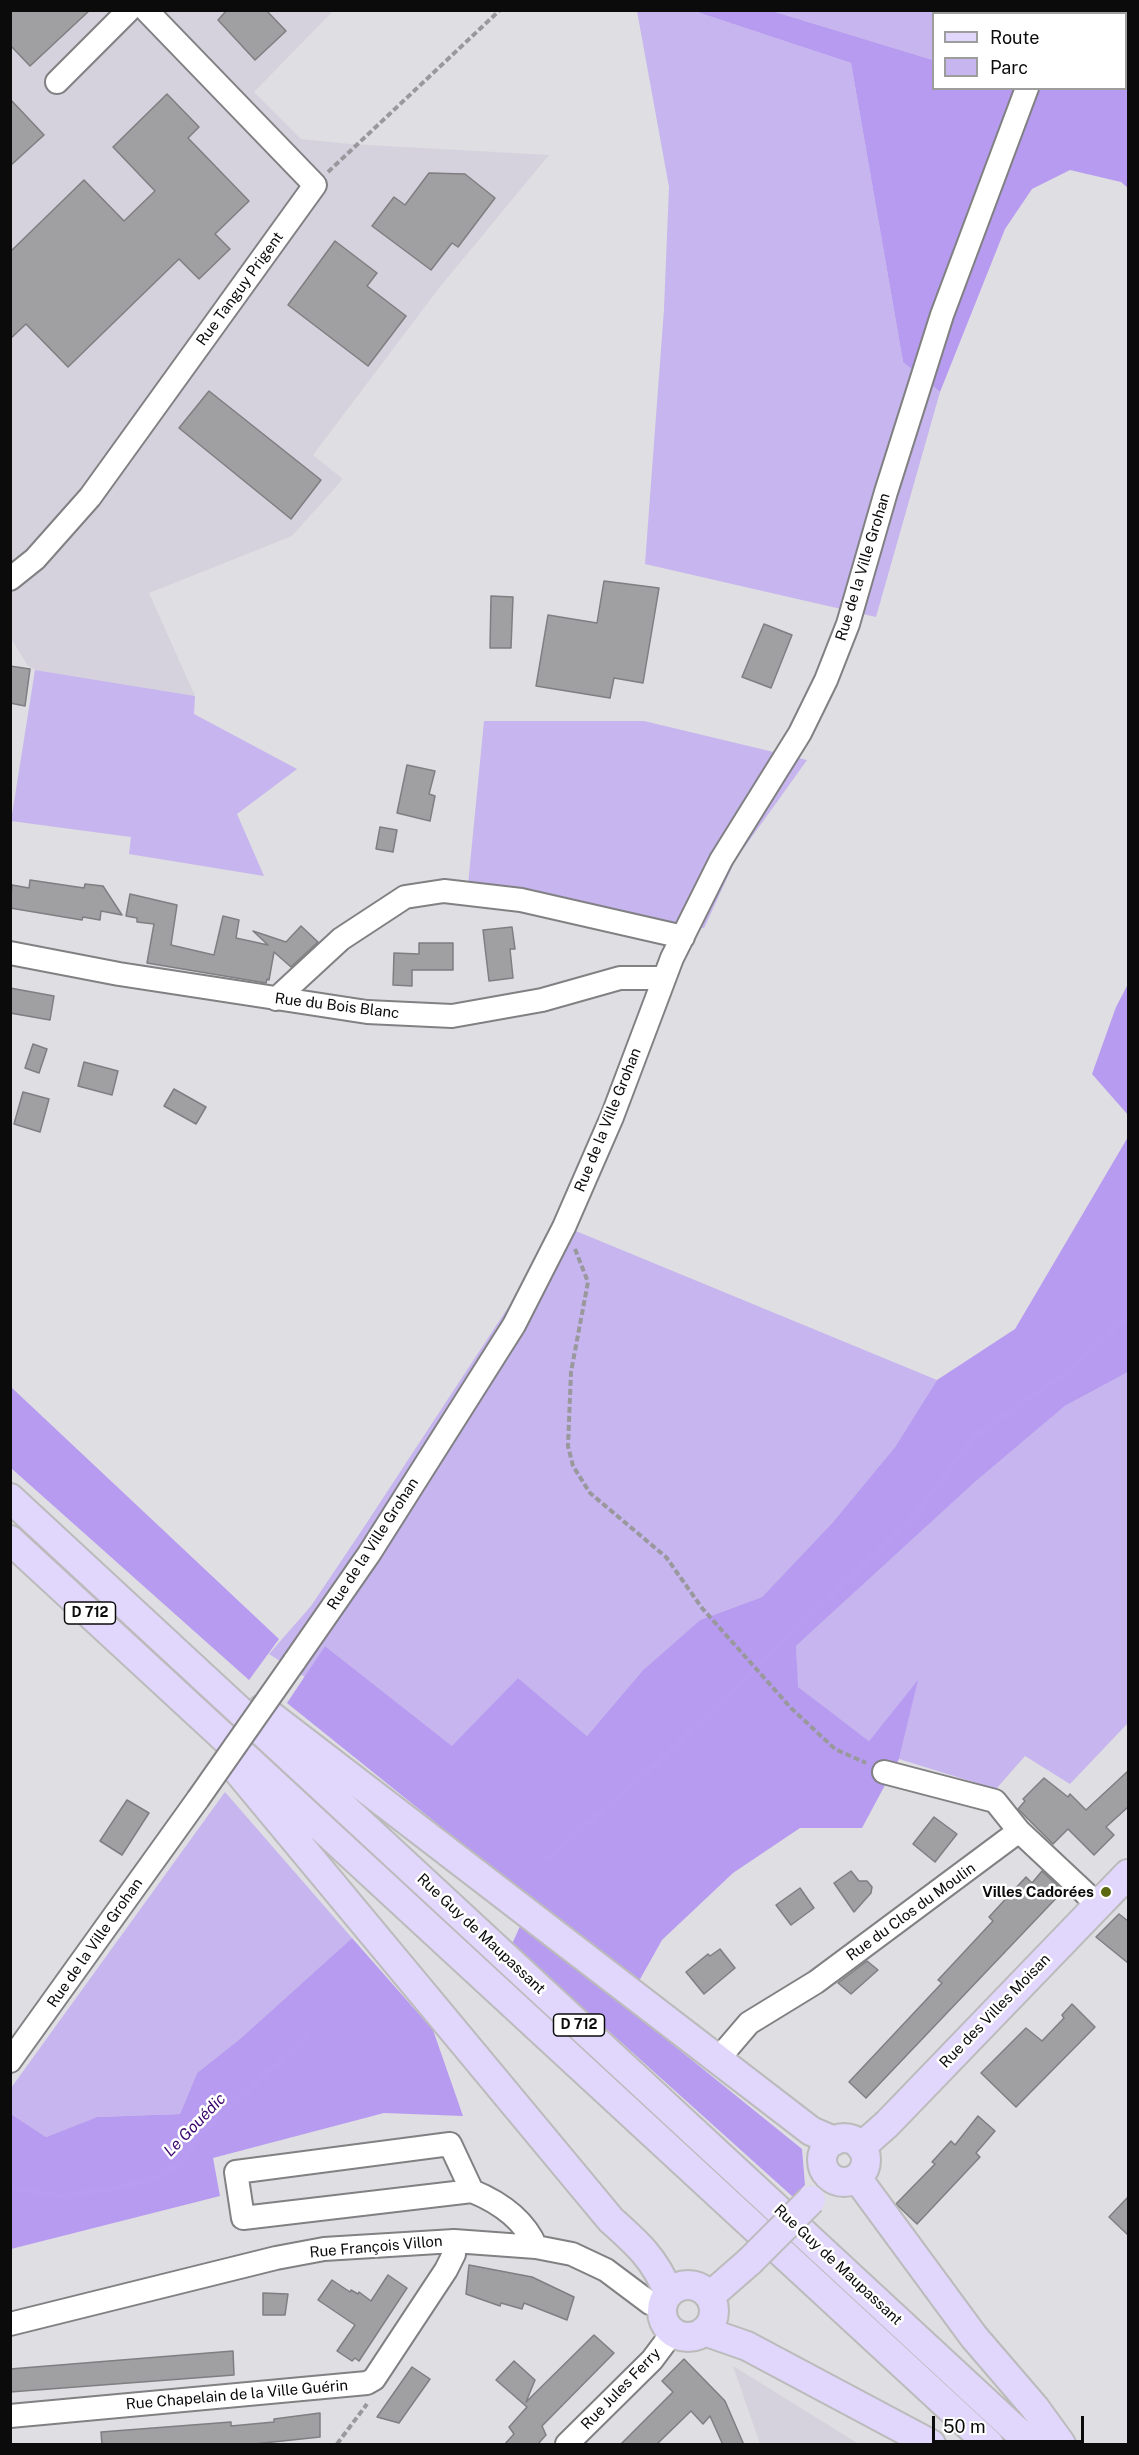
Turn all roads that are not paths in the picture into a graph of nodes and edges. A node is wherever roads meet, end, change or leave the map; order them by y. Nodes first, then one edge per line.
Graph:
1 (129, 10) edge
2 (146, 10) edge
3 (57, 82) dead end
4 (1026, 90) edge
5 (10, 579) edge
6 (682, 937) junction
7 (10, 953) edge
8 (663, 978) junction
9 (276, 999) junction
10 (10, 1498) edge
11 (10, 1540) edge
12 (126, 1605) junction
13 (169, 1687) junction
14 (884, 1772) road end
15 (1020, 1831) junction
16 (1128, 1874) edge
17 (1098, 1905) junction
18 (719, 2058) junction
19 (10, 2061) edge
20 (847, 2144) junction
21 (844, 2178) junction
22 (472, 2191) junction
23 (454, 2241) junction
24 (536, 2247) junction
25 (710, 2296) junction
26 (667, 2310) junction
27 (10, 2324) edge
28 (704, 2331) junction
29 (10, 2416) edge
30 (567, 2445) edge
31 (931, 2445) edge
32 (989, 2445) edge
33 (1031, 2445) edge
34 (1060, 2445) edge

1 - 3 street
2 - 5 street, Rue Tanguy Prigent
4 - 6 street, Rue de la Ville Grohan
6 - 8 street, Rue de la Ville Grohan
6 - 9 street
7 - 9 street, Rue du Bois Blanc
8 - 9 street, Rue du Bois Blanc
8 - 19 street, Rue de la Ville Grohan, bridge
10 - 12 main road, Rue Guy de Maupassant / D 712
11 - 13 main road, Rue Guy de Maupassant / D 712
12 - 18 main road
12 - 33 main road, Rue Guy de Maupassant / D 712
13 - 26 main road
13 - 32 main road, Rue Guy de Maupassant / D 712
14 - 15 street
15 - 17 street
15 - 18 street, Rue du Clos du Moulin
16 - 17 main road, Rue des Villes Moisan
17 - 20 main road, Rue des Villes Moisan
18 - 20 main road
20 - 21 main road
20 - 21 main road, Rue des Villes Moisan
21 - 25 main road, bridge
21 - 34 main road
22 - 22 street
22 - 24 street
23 - 24 street, Rue François Villon
23 - 27 street, Rue François Villon
23 - 29 street, Rue Chapelain de la Ville Guérin
24 - 26 street, Rue François Villon
25 - 26 main road
25 - 28 main road
26 - 28 main road
26 - 30 street, Rue Jules Ferry
28 - 31 main road

